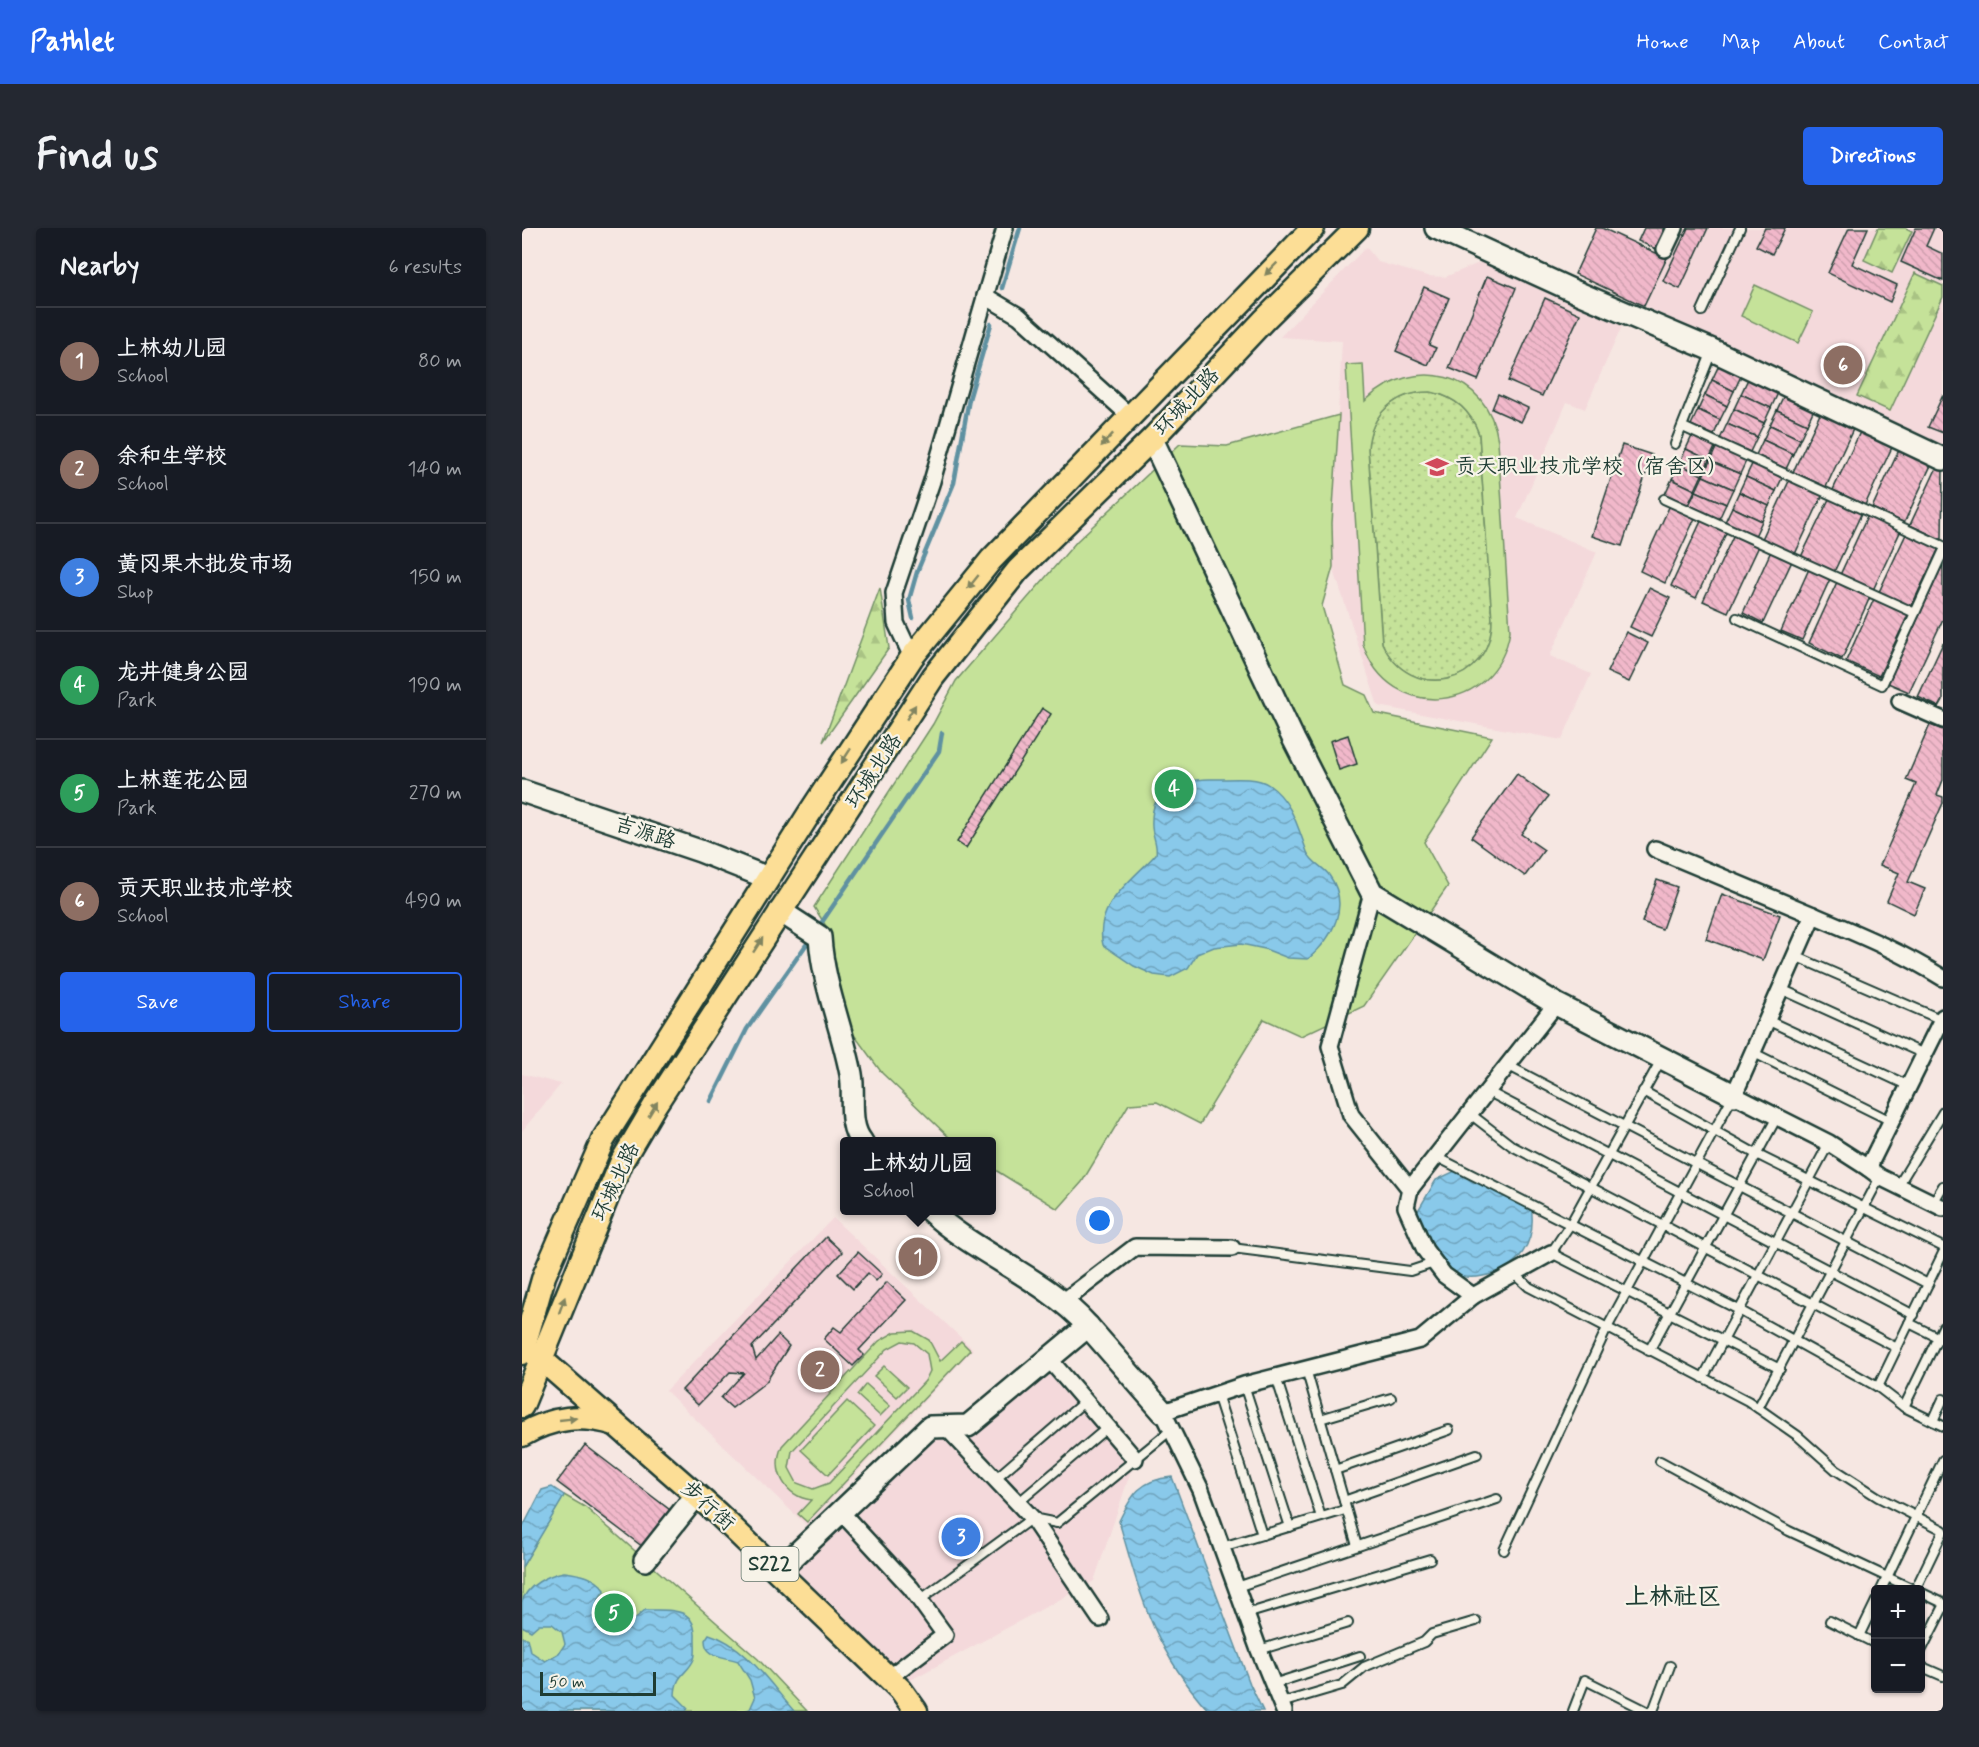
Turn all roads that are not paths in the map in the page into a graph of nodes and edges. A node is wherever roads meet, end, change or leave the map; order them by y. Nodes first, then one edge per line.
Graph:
1 (1005, 228) edge
2 (1313, 228) edge
3 (1357, 228) edge
4 (1436, 228) edge
5 (1675, 228) edge
6 (1740, 228) edge
7 (1665, 249) dead end
8 (985, 296) junction
9 (1702, 311) dead end
10 (1712, 350) junction
11 (1130, 416) junction
12 (1683, 427) junction
13 (1152, 439) junction
14 (1675, 444) dead end
15 (1943, 459) edge
16 (1664, 499) dead end
17 (1943, 546) edge
18 (1943, 552) edge
19 (1915, 613) junction
20 (1737, 618) dead end
21 (912, 657) junction
22 (1900, 701) dead end
23 (1943, 720) edge
24 (522, 791) edge
25 (1654, 849) dead end
26 (762, 887) junction
27 (1372, 893) junction
28 (780, 911) junction
29 (1813, 915) junction
30 (1795, 956) junction
31 (1943, 978) edge
32 (1780, 989) junction
33 (1556, 1004) junction
34 (1942, 1018) edge
35 (1767, 1020) junction
36 (1752, 1052) junction
37 (1924, 1054) junction
38 (1662, 1058) junction
39 (1507, 1065) junction
40 (1909, 1086) junction
41 (1487, 1091) junction
42 (1643, 1091) junction
43 (1734, 1095) junction
44 (1943, 1112) edge
45 (1469, 1113) junction
46 (1777, 1117) junction
47 (1892, 1121) junction
48 (1623, 1126) junction
49 (1714, 1131) junction
50 (858, 1137) edge
51 (1829, 1143) junction
52 (1756, 1154) junction
53 (1608, 1155) junction
54 (1435, 1156) junction
55 (1696, 1164) junction
56 (1874, 1172) junction
57 (1808, 1181) junction
58 (1738, 1186) junction
59 (1898, 1186) junction
60 (1943, 1186) edge
61 (1589, 1188) junction
62 (1410, 1189) junction
63 (1680, 1194) junction
64 (1938, 1205) edge
65 (1864, 1209) junction
66 (1791, 1213) junction
67 (934, 1215) edge
68 (1722, 1216) junction
69 (1571, 1223) junction
70 (1662, 1226) junction
71 (1846, 1242) junction
72 (1775, 1244) junction
73 (1705, 1247) junction
74 (1943, 1247) edge
75 (1232, 1248) joint
76 (1551, 1253) junction
77 (1943, 1253) edge
78 (1644, 1261) junction
79 (1435, 1263) junction
80 (1831, 1272) junction
81 (1514, 1273) junction
82 (1758, 1275) junction
83 (1686, 1282) junction
84 (1928, 1284) junction
85 (1627, 1291) junction
86 (1473, 1296) junction
87 (1064, 1301) junction
88 (1814, 1305) junction
89 (1739, 1310) junction
90 (1670, 1312) junction
91 (1914, 1315) junction
92 (1910, 1323) junction
93 (1088, 1326) junction
94 (1943, 1327) edge
95 (1607, 1328) junction
96 (1940, 1338) edge
97 (1723, 1340) junction
98 (1796, 1341) junction
99 (522, 1343) edge
100 (1897, 1348) junction
101 (1649, 1351) junction
102 (532, 1356) edge
103 (1049, 1359) junction
104 (1306, 1369) junction
105 (1780, 1369) junction
106 (1276, 1377) junction
107 (1703, 1378) junction
108 (1244, 1385) junction
109 (1878, 1387) junction
110 (1217, 1394) junction
111 (1391, 1398) dead end
112 (1943, 1399) edge
113 (1086, 1401) junction
114 (522, 1406) edge
115 (1904, 1407) junction
116 (1758, 1408) junction
117 (1320, 1419) junction
118 (1167, 1421) junction
119 (1933, 1421) junction
120 (616, 1425) junction
121 (1943, 1426) edge
122 (946, 1427) junction
123 (1108, 1427) junction
124 (1449, 1430) dead end
125 (522, 1436) edge
126 (1477, 1454) dead end
127 (1135, 1459) junction
128 (1943, 1460) edge
129 (1660, 1461) dead end
130 (1335, 1470) junction
131 (996, 1478) junction
132 (694, 1498) dead end
133 (1497, 1499) dead end
134 (1344, 1501) junction
135 (1019, 1502) junction
136 (1345, 1510) junction
137 (840, 1511) junction
138 (1916, 1516) junction
139 (1321, 1517) junction
140 (1032, 1518) junction
141 (1290, 1527) junction
142 (1943, 1531) edge
143 (1262, 1535) junction
144 (1357, 1546) junction
145 (1222, 1547) junction
146 (1504, 1550) dead end
147 (1430, 1559) dead end
148 (645, 1560) dead end
149 (788, 1562) dead end
150 (1887, 1576) junction
151 (1883, 1585) edge
152 (1905, 1585) edge
153 (1917, 1585) edge
154 (1237, 1587) junction
155 (1925, 1594) edge
156 (920, 1600) junction
157 (1943, 1603) edge
158 (1943, 1608) edge
159 (1871, 1610) edge
160 (1246, 1614) junction
161 (1100, 1618) dead end
162 (1476, 1621) dead end
163 (1830, 1621) dead end
164 (1348, 1623) dead end
165 (1859, 1636) junction
166 (1871, 1642) edge
167 (1925, 1643) edge
168 (1259, 1650) junction
169 (1360, 1656) dead end
170 (1670, 1666) dead end
171 (1925, 1668) edge
172 (896, 1672) dead end
173 (1943, 1676) edge
174 (1273, 1684) junction
175 (1282, 1707) edge
176 (916, 1711) edge
177 (1573, 1711) edge
178 (1647, 1711) edge
179 (1653, 1711) edge

1 - 8 street
2 -> 11 main road, 环城北路
3 - 13 main road, 环城北路
4 - 10 street
5 - 7 street
6 - 9 lane
8 - 11 street
8 - 21 street
10 - 12 lane
10 - 15 street
11 - 13 main road
11 -> 21 main road, 环城北路
12 - 14 lane
12 - 17 lane
13 - 27 street
28 -> 13 main road, 环城北路
16 - 19 lane
18 - 19 lane
19 - 20 lane
21 -> 26 main road, 环城北路
22 - 23 street
24 - 26 street, 吉源路
25 - 29 street
26 - 28 main road
26 - 102 main road, 环城北路
27 - 33 street
27 - 62 street
28 - 50 street
102 -> 28 main road, 环城北路
29 - 30 street
29 - 31 street
30 - 32 street
30 - 34 lane
32 - 35 street
32 - 37 lane
33 - 38 street
33 - 39 street
34 - 37 street
35 - 36 street
35 - 40 lane
36 - 43 street
36 - 47 lane
37 - 40 street
38 - 42 lane
38 - 43 street
39 - 41 street
39 - 48 lane
40 - 47 street
41 - 45 street
41 - 53 lane
42 - 48 lane
42 - 49 lane
43 - 46 street
43 - 49 lane
44 - 59 lane
45 - 54 street
45 - 61 lane
46 - 51 street
46 - 52 lane
47 - 56 street
48 - 53 lane
48 - 55 lane
49 - 52 lane
49 - 55 lane
51 - 56 street
51 - 57 lane
52 - 57 lane
52 - 58 lane
53 - 61 lane
53 - 63 lane
54 - 62 street
54 - 69 lane
55 - 58 lane
55 - 63 lane
56 - 59 street
56 - 65 lane
57 - 65 lane
57 - 66 lane
58 - 66 lane
58 - 68 lane
59 - 64 street
60 - 64 lane
61 - 69 lane
61 - 70 lane
62 - 79 street
63 - 68 lane
63 - 70 lane
65 - 71 lane
65 - 74 lane
66 - 71 lane
66 - 72 lane
67 - 87 street
68 - 72 lane
68 - 73 lane
69 - 76 lane
69 - 78 lane
70 - 73 lane
70 - 78 lane
71 - 80 lane
71 - 84 lane
72 - 80 lane
72 - 82 lane
73 - 82 lane
73 - 83 lane
75 - 79 lane
75 - 87 street
76 - 81 street
76 - 85 lane
77 - 84 lane
78 - 83 lane
78 - 85 lane
79 - 86 street
80 - 88 lane
80 - 91 lane
81 - 86 street
81 - 95 lane
82 - 88 lane
82 - 89 lane
83 - 89 lane
83 - 90 lane
84 - 91 lane
85 - 90 lane
85 - 95 lane
86 - 104 street
87 - 93 street
88 - 98 lane
88 - 100 lane
89 - 97 lane
89 - 98 lane
90 - 97 lane
90 - 101 lane
91 - 92 lane
92 - 96 lane
92 - 100 lane
93 - 103 street
93 - 118 street
94 - 96 lane
95 - 101 lane
95 - 146 lane
96 - 115 lane
97 - 105 lane
97 - 107 lane
98 - 105 lane
98 - 109 lane
99 - 102 main road, S222
100 - 109 lane
101 - 107 lane
102 - 114 main road, 环城北路
102 - 120 main road, 步行街 / S222
103 - 113 street
103 - 122 street
104 - 106 street
104 - 117 lane
105 - 116 lane
106 - 108 street
106 - 139 lane
107 - 116 lane
108 - 110 street
108 - 141 lane
109 - 115 lane
110 - 118 street
110 - 143 lane
111 - 117 lane
112 - 119 lane
113 - 123 street
113 - 131 lane
115 - 119 lane
116 - 138 lane
117 - 130 lane
118 - 127 lane
118 - 145 street
119 - 121 lane
125 -> 120 main road
120 - 176 main road, 步行街 / S222
122 - 131 street
122 - 137 street
123 - 127 street
123 - 135 lane
124 - 130 lane
126 - 134 lane
127 - 140 lane
128 - 138 lane
129 - 150 lane
130 - 134 lane
131 - 135 street
132 - 148 street
133 - 144 lane
134 - 136 lane
135 - 140 street
136 - 139 lane
136 - 144 lane
137 - 149 street
137 - 156 street
138 - 142 lane
138 - 150 lane
139 - 141 lane
140 - 156 lane
140 - 161 street
141 - 143 lane
142 - 153 lane
143 - 145 lane
144 - 154 lane
145 - 154 street
147 - 160 lane
150 - 151 lane
150 - 152 lane
154 - 160 street
155 - 157 lane
156 - 172 street
158 - 167 lane
159 - 165 lane
160 - 168 street
162 - 175 lane
163 - 165 lane
164 - 168 lane
165 - 166 lane
168 - 174 street
169 - 174 lane
170 - 179 lane
171 - 173 lane
174 - 175 street
177 - 178 lane

